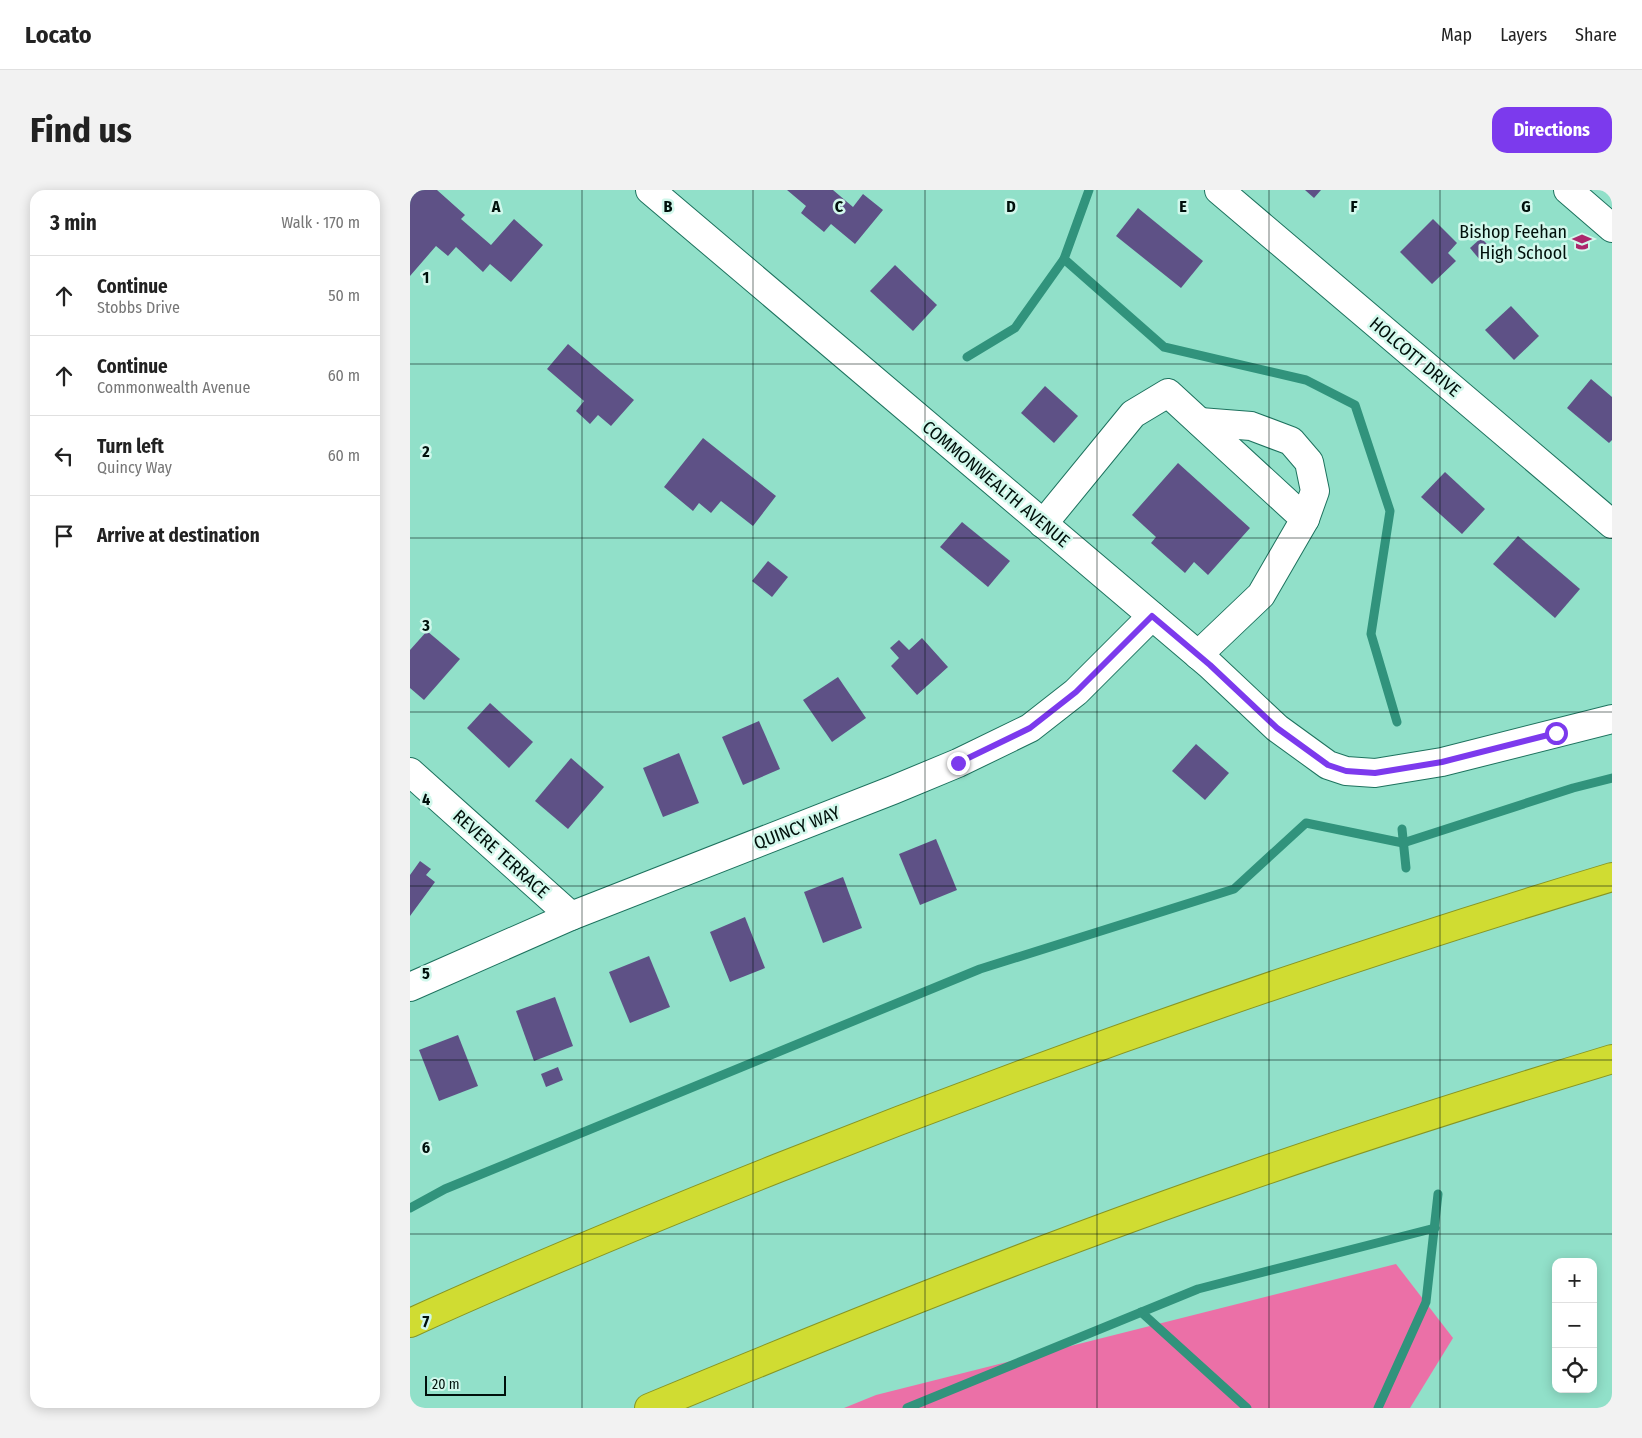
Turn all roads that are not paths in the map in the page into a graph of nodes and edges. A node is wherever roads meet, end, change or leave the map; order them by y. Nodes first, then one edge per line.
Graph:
1 (650, 190) edge
2 (1219, 190) edge
3 (1568, 190) edge
4 (1612, 228) edge
5 (1200, 422) junction
6 (1305, 518) junction
7 (1043, 524) junction
8 (1612, 524) edge
9 (1152, 616) junction
10 (1198, 655) junction
11 (1612, 718) edge
12 (410, 772) edge
13 (1612, 877) edge
14 (571, 916) junction
15 (410, 987) edge
16 (1612, 1059) edge
17 (410, 1323) edge
18 (649, 1408) edge

1 - 7 street, COMMONWEALTH AVENUE
2 - 8 street, HOLCOTT DRIVE
3 - 4 street
5 - 6 street
5 - 6 street
5 - 7 street
6 - 10 street
7 - 9 street, COMMONWEALTH AVENUE
9 - 10 street, COMMONWEALTH AVENUE
9 - 14 street, QUINCY WAY
10 - 11 street, COMMONWEALTH AVENUE
12 - 14 street, REVERE TERRACE
13 - 17 highway
14 - 15 street, QUINCY WAY
16 - 18 highway

